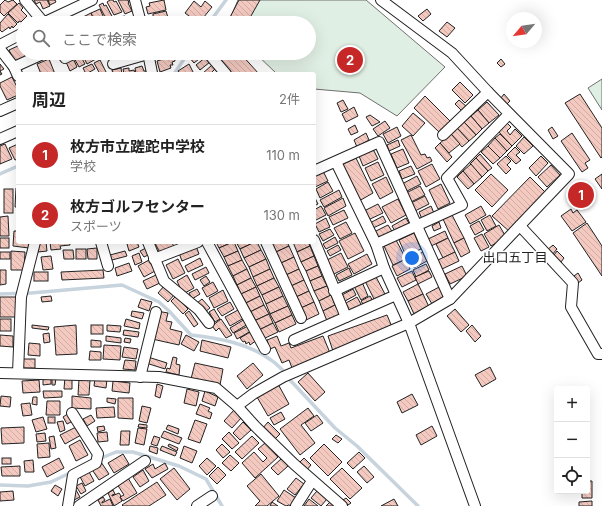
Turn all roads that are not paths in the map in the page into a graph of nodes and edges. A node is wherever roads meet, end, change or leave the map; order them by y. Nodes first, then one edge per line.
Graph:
1 (25, 0) edge
2 (92, 0) edge
3 (135, 0) edge
4 (381, 0) edge
5 (38, 16) edge
6 (59, 16) edge
7 (138, 16) edge
8 (16, 37) edge
9 (0, 45) edge
10 (0, 49) edge
11 (34, 60) edge
12 (126, 60) edge
13 (149, 60) edge
14 (214, 60) edge
15 (113, 64) dead end
16 (16, 72) edge
17 (152, 72) edge
18 (224, 72) edge
19 (488, 92) junction
20 (16, 104) edge
21 (0, 111) edge
22 (509, 114) junction
23 (16, 132) edge
24 (443, 135) dead end
25 (0, 139) edge
26 (336, 162) junction
27 (316, 170) edge
28 (416, 225) junction
29 (520, 226) junction
30 (35, 244) edge
31 (101, 244) edge
32 (149, 244) edge
33 (193, 244) edge
34 (208, 244) edge
35 (267, 244) edge
36 (316, 244) edge
37 (376, 244) junction
38 (154, 260) junction
39 (108, 266) dead end
40 (384, 268) junction
41 (334, 291) junction
42 (396, 295) junction
43 (450, 300) junction
44 (156, 312) dead end
45 (346, 317) junction
46 (300, 318) dead end
47 (209, 323) dead end
48 (409, 323) junction
49 (294, 340) dead end
50 (266, 349) dead end
51 (602, 354) edge
52 (0, 373) edge
53 (18, 373) junction
54 (140, 377) junction
55 (237, 406) junction
56 (72, 413) dead end
57 (145, 461) dead end
58 (312, 481) junction
59 (212, 496) dead end
60 (68, 506) edge
61 (79, 506) edge
62 (197, 506) edge
63 (296, 506) edge
64 (342, 506) edge
65 (475, 506) edge

1 - 5 street
2 - 6 street
3 - 7 street
4 - 19 street
8 - 9 street
10 - 16 street
11 - 16 street
12 - 15 street
13 - 17 street
14 - 18 street
19 - 22 street
19 - 24 street
20 - 21 street
22 - 28 street
22 - 29 street
23 - 25 street
26 - 27 street
26 - 28 street
26 - 37 street
28 - 37 street
28 - 43 street
29 - 43 street
29 - 51 street
30 - 53 street
31 - 39 street
32 - 38 street
33 - 38 street
34 - 50 street
35 - 46 street
36 - 41 street
37 - 40 street
38 - 47 street
40 - 41 street
40 - 42 street
41 - 45 street
42 - 45 street
42 - 48 street
43 - 48 street
44 - 54 street
45 - 49 street
48 - 55 street
48 - 65 street
52 - 53 street
53 - 54 street
54 - 55 street
55 - 58 street
56 - 60 street
57 - 61 street
58 - 63 street
58 - 64 street
59 - 62 street

